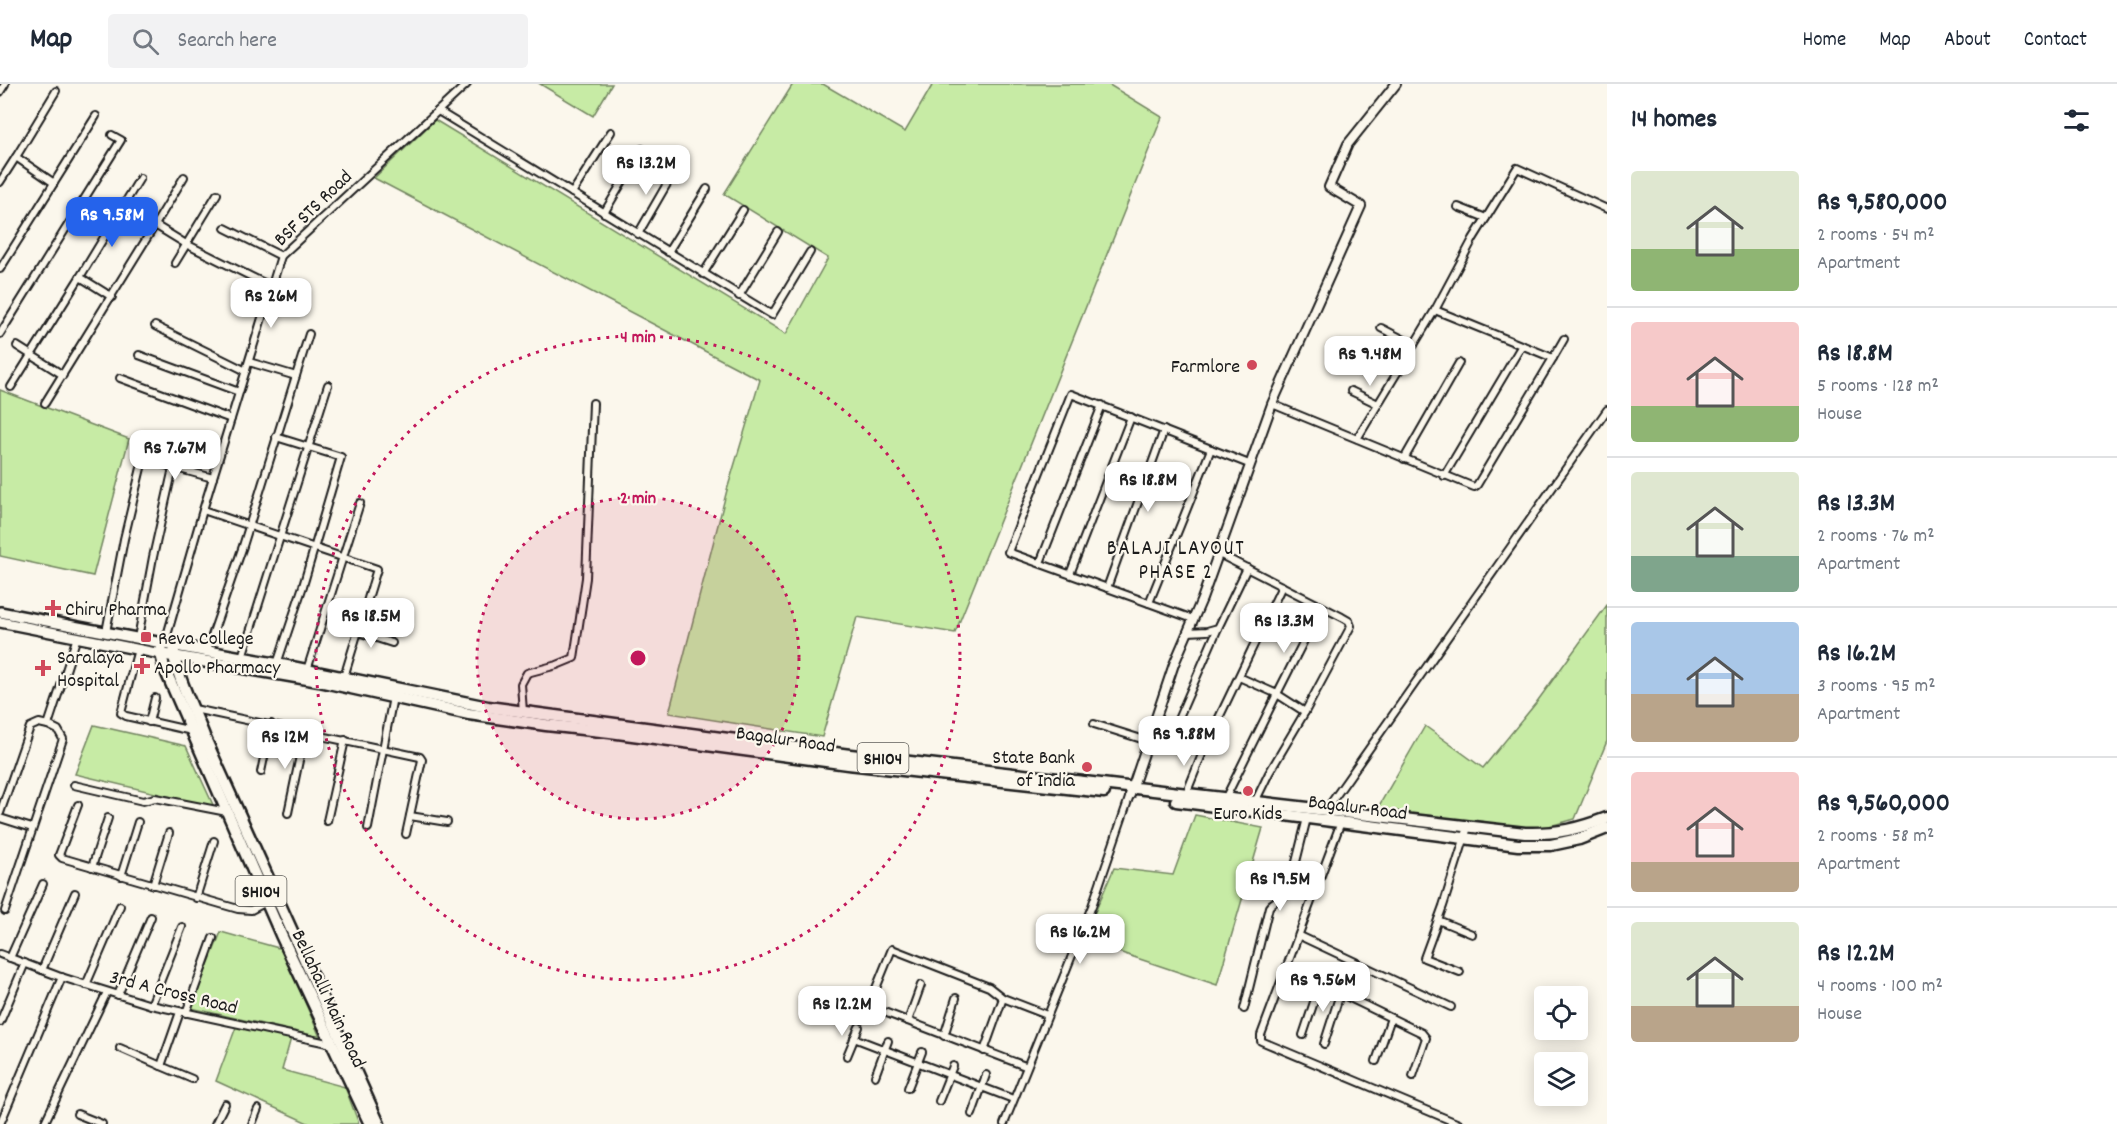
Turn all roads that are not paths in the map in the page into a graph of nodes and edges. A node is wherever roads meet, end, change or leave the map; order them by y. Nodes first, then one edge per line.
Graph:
1 (5, 84) edge
2 (467, 84) edge
3 (1395, 84) edge
4 (56, 91) dead end
5 (0, 92) edge
6 (438, 111) junction
7 (96, 116) dead end
8 (611, 132) dead end
9 (112, 135) dead end
10 (642, 149) dead end
11 (16, 157) junction
12 (675, 170) dead end
13 (184, 177) dead end
14 (140, 178) dead end
15 (0, 182) edge
16 (54, 183) junction
17 (707, 189) dead end
18 (572, 193) junction
19 (217, 194) dead end
20 (123, 206) junction
21 (1458, 207) dead end
22 (1607, 209) edge
23 (743, 210) dead end
24 (604, 213) junction
25 (1486, 218) junction
26 (155, 225) junction
27 (225, 228) dead end
28 (778, 232) dead end
29 (638, 234) junction
30 (186, 244) junction
31 (668, 252) junction
32 (810, 252) dead end
33 (281, 256) junction
34 (175, 263) dead end
35 (0, 269) edge
36 (703, 274) junction
37 (80, 277) junction
38 (272, 287) junction
39 (739, 296) junction
40 (112, 297) junction
41 (1435, 309) junction
42 (155, 326) dead end
43 (1381, 328) dead end
44 (0, 333) edge
45 (309, 334) dead end
46 (1564, 339) dead end
47 (1414, 345) junction
48 (1522, 345) junction
49 (17, 346) dead end
50 (31, 355) junction
51 (139, 355) dead end
52 (1365, 355) dead end
53 (1553, 358) junction
54 (249, 362) junction
55 (1459, 363) dead end
56 (1398, 370) junction
57 (246, 371) junction
58 (63, 375) junction
59 (296, 376) junction
60 (120, 378) dead end
61 (327, 385) dead end
62 (11, 387) dead end
63 (1351, 391) dead end
64 (240, 392) junction
65 (593, 403) dead end
66 (45, 404) dead end
67 (1272, 404) junction
68 (1378, 404) junction
69 (1102, 405) junction
70 (1607, 410) edge
71 (1131, 417) junction
72 (231, 419) junction
73 (1164, 430) junction
74 (276, 437) junction
75 (1357, 440) junction
76 (146, 447) dead end
77 (309, 447) junction
78 (1211, 449) junction
79 (143, 459) junction
80 (1404, 459) junction
81 (1249, 464) junction
82 (173, 468) junction
83 (1444, 476) junction
84 (213, 478) junction
85 (360, 503) dead end
86 (203, 510) junction
87 (249, 526) junction
88 (281, 537) junction
89 (314, 548) junction
90 (1219, 554) junction
91 (342, 558) junction
92 (1040, 563) junction
93 (1247, 568) junction
94 (1070, 574) junction
95 (1282, 586) junction
96 (1107, 588) junction
97 (1149, 603) junction
98 (1321, 607) junction
99 (0, 612) edge
100 (1193, 619) junction
101 (0, 622) edge
102 (1218, 628) junction
103 (106, 632) junction
104 (168, 632) junction
105 (358, 632) junction
106 (1188, 632) junction
107 (77, 637) junction
108 (138, 638) junction
109 (392, 643) dead end
110 (175, 644) junction
111 (161, 648) junction
112 (138, 649) junction
113 (207, 650) junction
114 (173, 656) junction
115 (242, 657) junction
116 (277, 664) junction
117 (307, 670) junction
118 (1239, 676) junction
119 (344, 677) junction
120 (1277, 694) junction
121 (393, 697) junction
122 (154, 698) dead end
123 (194, 709) junction
124 (523, 712) junction
125 (1305, 712) junction
126 (149, 722) junction
127 (271, 724) junction
128 (1094, 724) dead end
129 (1154, 724) junction
130 (1176, 724) dead end
131 (48, 726) junction
132 (192, 731) junction
133 (305, 732) junction
134 (345, 740) junction
135 (1148, 741) junction
136 (384, 747) junction
137 (1205, 747) junction
138 (849, 759) junction
139 (261, 772) dead end
140 (74, 785) dead end
141 (1131, 792) junction
142 (1186, 795) junction
143 (1225, 799) junction
144 (1255, 803) junction
145 (78, 805) dead end
146 (227, 812) junction
147 (288, 813) dead end
148 (1325, 815) junction
149 (0, 816) edge
150 (411, 816) junction
151 (108, 818) dead end
152 (1307, 818) junction
153 (1607, 818) edge
154 (327, 821) dead end
155 (138, 822) dead end
156 (447, 822) dead end
157 (1341, 822) junction
158 (1468, 827) junction
159 (32, 828) junction
160 (368, 828) dead end
161 (1607, 828) edge
162 (169, 833) dead end
163 (406, 834) dead end
164 (1464, 839) junction
165 (214, 841) dead end
166 (92, 867) junction
167 (121, 876) junction
168 (43, 884) dead end
169 (153, 885) junction
170 (75, 893) dead end
171 (196, 898) junction
172 (266, 902) junction
173 (120, 906) dead end
174 (5, 911) dead end
175 (151, 917) dead end
176 (1438, 920) junction
177 (182, 927) dead end
178 (1472, 934) dead end
179 (1300, 936) junction
180 (213, 938) dead end
181 (0, 954) edge
182 (10, 958) junction
183 (25, 963) junction
184 (1288, 968) junction
185 (42, 970) junction
186 (1460, 972) dead end
187 (63, 977) junction
188 (1320, 984) junction
189 (86, 985) junction
190 (921, 985) dead end
191 (107, 992) junction
192 (1340, 994) junction
193 (118, 995) junction
194 (957, 998) dead end
195 (1003, 998) junction
196 (151, 1005) junction
197 (1451, 1007) dead end
198 (1244, 1009) dead end
199 (183, 1012) junction
200 (1047, 1015) junction
201 (1391, 1018) junction
202 (908, 1021) junction
203 (0, 1022) edge
204 (859, 1027) dead end
205 (1303, 1035) dead end
206 (944, 1036) junction
207 (854, 1038) junction
208 (888, 1041) dead end
209 (332, 1044) junction
210 (1324, 1044) dead end
211 (344, 1047) junction
212 (120, 1048) dead end
213 (884, 1050) junction
214 (922, 1052) dead end
215 (984, 1052) junction
216 (847, 1056) dead end
217 (1376, 1061) dead end
218 (918, 1063) junction
219 (161, 1066) junction
220 (953, 1066) dead end
221 (1025, 1066) junction
222 (949, 1075) junction
223 (986, 1075) dead end
224 (875, 1076) dead end
225 (1413, 1076) dead end
226 (192, 1079) dead end
227 (981, 1087) junction
228 (908, 1088) dead end
229 (1013, 1100) junction
230 (939, 1101) dead end
231 (225, 1104) dead end
232 (258, 1109) dead end
233 (77, 1114) dead end
234 (972, 1114) dead end
235 (1449, 1122) edge
236 (0, 1124) edge
237 (44, 1124) edge
238 (102, 1124) edge
239 (215, 1124) edge
240 (252, 1124) edge
241 (370, 1124) edge
242 (379, 1124) edge
243 (1004, 1124) edge
244 (1459, 1124) edge

1 - 5 street
2 - 6 street, BSF STS Road
3 - 67 street
4 - 11 street
6 - 18 street
6 - 33 street, BSF STS Road
7 - 16 street
8 - 18 street
9 - 44 street
10 - 24 street
11 - 15 street
11 - 16 street
12 - 29 street
13 - 26 street
14 - 20 street
16 - 35 street
17 - 31 street
18 - 24 street
19 - 30 street
20 - 26 street
20 - 37 street
21 - 25 street
22 - 25 street
23 - 36 street
24 - 29 street
25 - 41 street
26 - 30 street
26 - 40 street
27 - 33 street
28 - 39 street
29 - 31 street
30 - 34 street
30 - 38 street
31 - 36 street
32 - 39 street
33 - 38 street, BSF STS Road
36 - 39 street
37 - 40 street
37 - 50 street
38 - 54 street, BSF STS Road
40 - 58 street
41 - 47 street
41 - 48 street
42 - 57 street
43 - 47 street
45 - 59 street
46 - 53 street
47 - 56 street
48 - 53 street
48 - 83 street
49 - 50 street
50 - 58 street
50 - 62 street
51 - 64 street
52 - 56 street
53 - 83 street
54 - 57 street, BSF STS Road
54 - 59 street
55 - 80 street
56 - 68 street
57 - 64 street, BSF STS Road
58 - 66 street
59 - 74 street
60 - 72 street
61 - 77 street
63 - 68 street
64 - 72 street, BSF STS Road
65 - 124 street
67 - 75 street
67 - 81 street
68 - 75 street
69 - 71 street
69 - 92 street
69 - 92 street
70 - 148 street
71 - 73 street
71 - 94 street
72 - 84 street, BSF STS Road
73 - 78 street
73 - 96 street
74 - 77 street
74 - 87 street
75 - 80 street
76 - 79 street
77 - 88 street
77 - 89 street
78 - 81 street
78 - 97 street
79 - 82 street
79 - 103 street
80 - 83 street
81 - 90 street
82 - 84 street
82 - 108 street
84 - 86 street, BSF STS Road
85 - 91 street
86 - 87 street
86 - 104 street, BSF STS Road
87 - 88 street
87 - 113 street
88 - 89 street
88 - 115 street
89 - 91 street
89 - 116 street
90 - 93 street
90 - 100 street
91 - 105 street
91 - 117 street
92 - 94 street
93 - 95 street
93 - 102 street
94 - 96 street
95 - 98 street
95 - 118 street
96 - 97 street
97 - 100 street
98 - 120 street
98 - 125 street
99 - 103 main road, Bagalur Road
100 - 106 street
101 - 107 main road, Bagalur Road
102 - 106 street
102 - 130 street
103 - 108 main road, Bagalur Road
104 - 110 street
104 - 111 street, BSF STS Road
105 - 109 street
105 - 119 street
106 - 129 street
107 - 112 main road, Bagalur Road
107 - 131 street
108 - 111 main road, Bagalur Road
110 - 111 main road, Bagalur Road / SH104
110 - 113 main road, Bagalur Road / SH104
110 - 114 main road
111 - 112 main road, Bagalur Road
111 - 114 main road, Bagalur Road / SH104
111 - 132 main road, Bellahalli Main Road / SH104
112 - 126 street
113 - 115 main road, Bagalur Road / SH104
114 - 121 main road, Bagalur Road / SH104
114 - 123 main road, Bellahalli Main Road / SH104
115 - 116 main road, Bagalur Road / SH104
116 - 117 main road, Bagalur Road / SH104
117 - 119 main road, Bagalur Road / SH104
118 - 120 street
118 - 137 street
119 - 124 main road, Bagalur Road / SH104
120 - 125 street
120 - 143 street
121 - 136 street
121 - 138 main road, Bagalur Road / SH104
122 - 126 street
123 - 127 street
123 - 211 main road, Bellahalli Main Road / SH104
124 - 138 main road, Bagalur Road / SH104
125 - 144 street
126 - 132 street
127 - 133 street
127 - 139 street
128 - 135 street
129 - 135 street
129 - 137 street
131 - 149 street
131 - 159 street
132 - 146 main road, Bellahalli Main Road / SH104
133 - 134 street
133 - 147 street
134 - 136 street
134 - 154 street
135 - 141 street
136 - 150 street
136 - 160 street
137 - 142 street
138 - 141 main road, Bagalur Road / SH104
140 - 146 street
141 - 142 main road, Bagalur Road / SH104
141 - 152 main road, Bagalur Road / SH104
141 - 200 street
142 - 143 main road, Bagalur Road / SH104
143 - 144 main road, Bagalur Road / SH104
144 - 148 main road, Bagalur Road / SH104
145 - 166 street
146 - 172 main road, Bellahalli Main Road / SH104
148 - 152 main road, Bagalur Road / SH104
148 - 157 main road, Bagalur Road / SH104
148 - 158 main road, Bagalur Road / SH104
149 - 159 street
150 - 156 street
150 - 163 street
151 - 166 street
152 - 198 street
153 - 158 main road, Bagalur Road / SH104
155 - 167 street
157 - 164 main road, Bagalur Road / SH104
157 - 179 street
158 - 164 street
159 - 174 street
161 - 164 main road, Bagalur Road / SH104
162 - 169 street
164 - 176 street
165 - 171 street
166 - 167 street
167 - 169 street
168 - 182 street
169 - 171 street
170 - 185 street
171 - 172 street
172 - 209 main road, Bellahalli Main Road / SH104
173 - 189 street
175 - 193 street
176 - 178 street
176 - 186 street
177 - 196 street
179 - 184 street
179 - 197 street
180 - 199 street
181 - 182 street, 3rd A Cross Road
182 - 183 street, 3rd A Cross Road
183 - 185 street, 3rd A Cross Road
183 - 203 street
184 - 188 street
184 - 235 street
185 - 187 street, 3rd A Cross Road
187 - 189 street, 3rd A Cross Road
187 - 236 street
188 - 192 street
188 - 205 street
189 - 191 street, 3rd A Cross Road
190 - 202 street
191 - 193 street, 3rd A Cross Road
191 - 237 street
192 - 201 street
192 - 210 street
193 - 196 street, 3rd A Cross Road
194 - 206 street
195 - 200 street
195 - 202 street
195 - 215 street
196 - 199 street, 3rd A Cross Road
199 - 209 street, 3rd A Cross Road
199 - 219 street
200 - 221 street
201 - 217 street
201 - 225 street
202 - 206 street
204 - 207 street
206 - 215 street
207 - 213 street
207 - 216 street
208 - 213 street
209 - 211 street, 3rd A Cross Road
209 - 241 main road, Bellahalli Main Road / SH104
211 - 242 main road, Bellahalli Main Road / SH104
212 - 219 street
213 - 218 street
213 - 224 street
214 - 218 street
215 - 221 street
218 - 222 street
218 - 228 street
219 - 226 street
220 - 222 street
221 - 229 street
222 - 227 street
222 - 230 street
223 - 227 street
227 - 229 street
227 - 234 street
229 - 243 street
231 - 239 street
232 - 240 street
233 - 238 street
235 - 244 street

